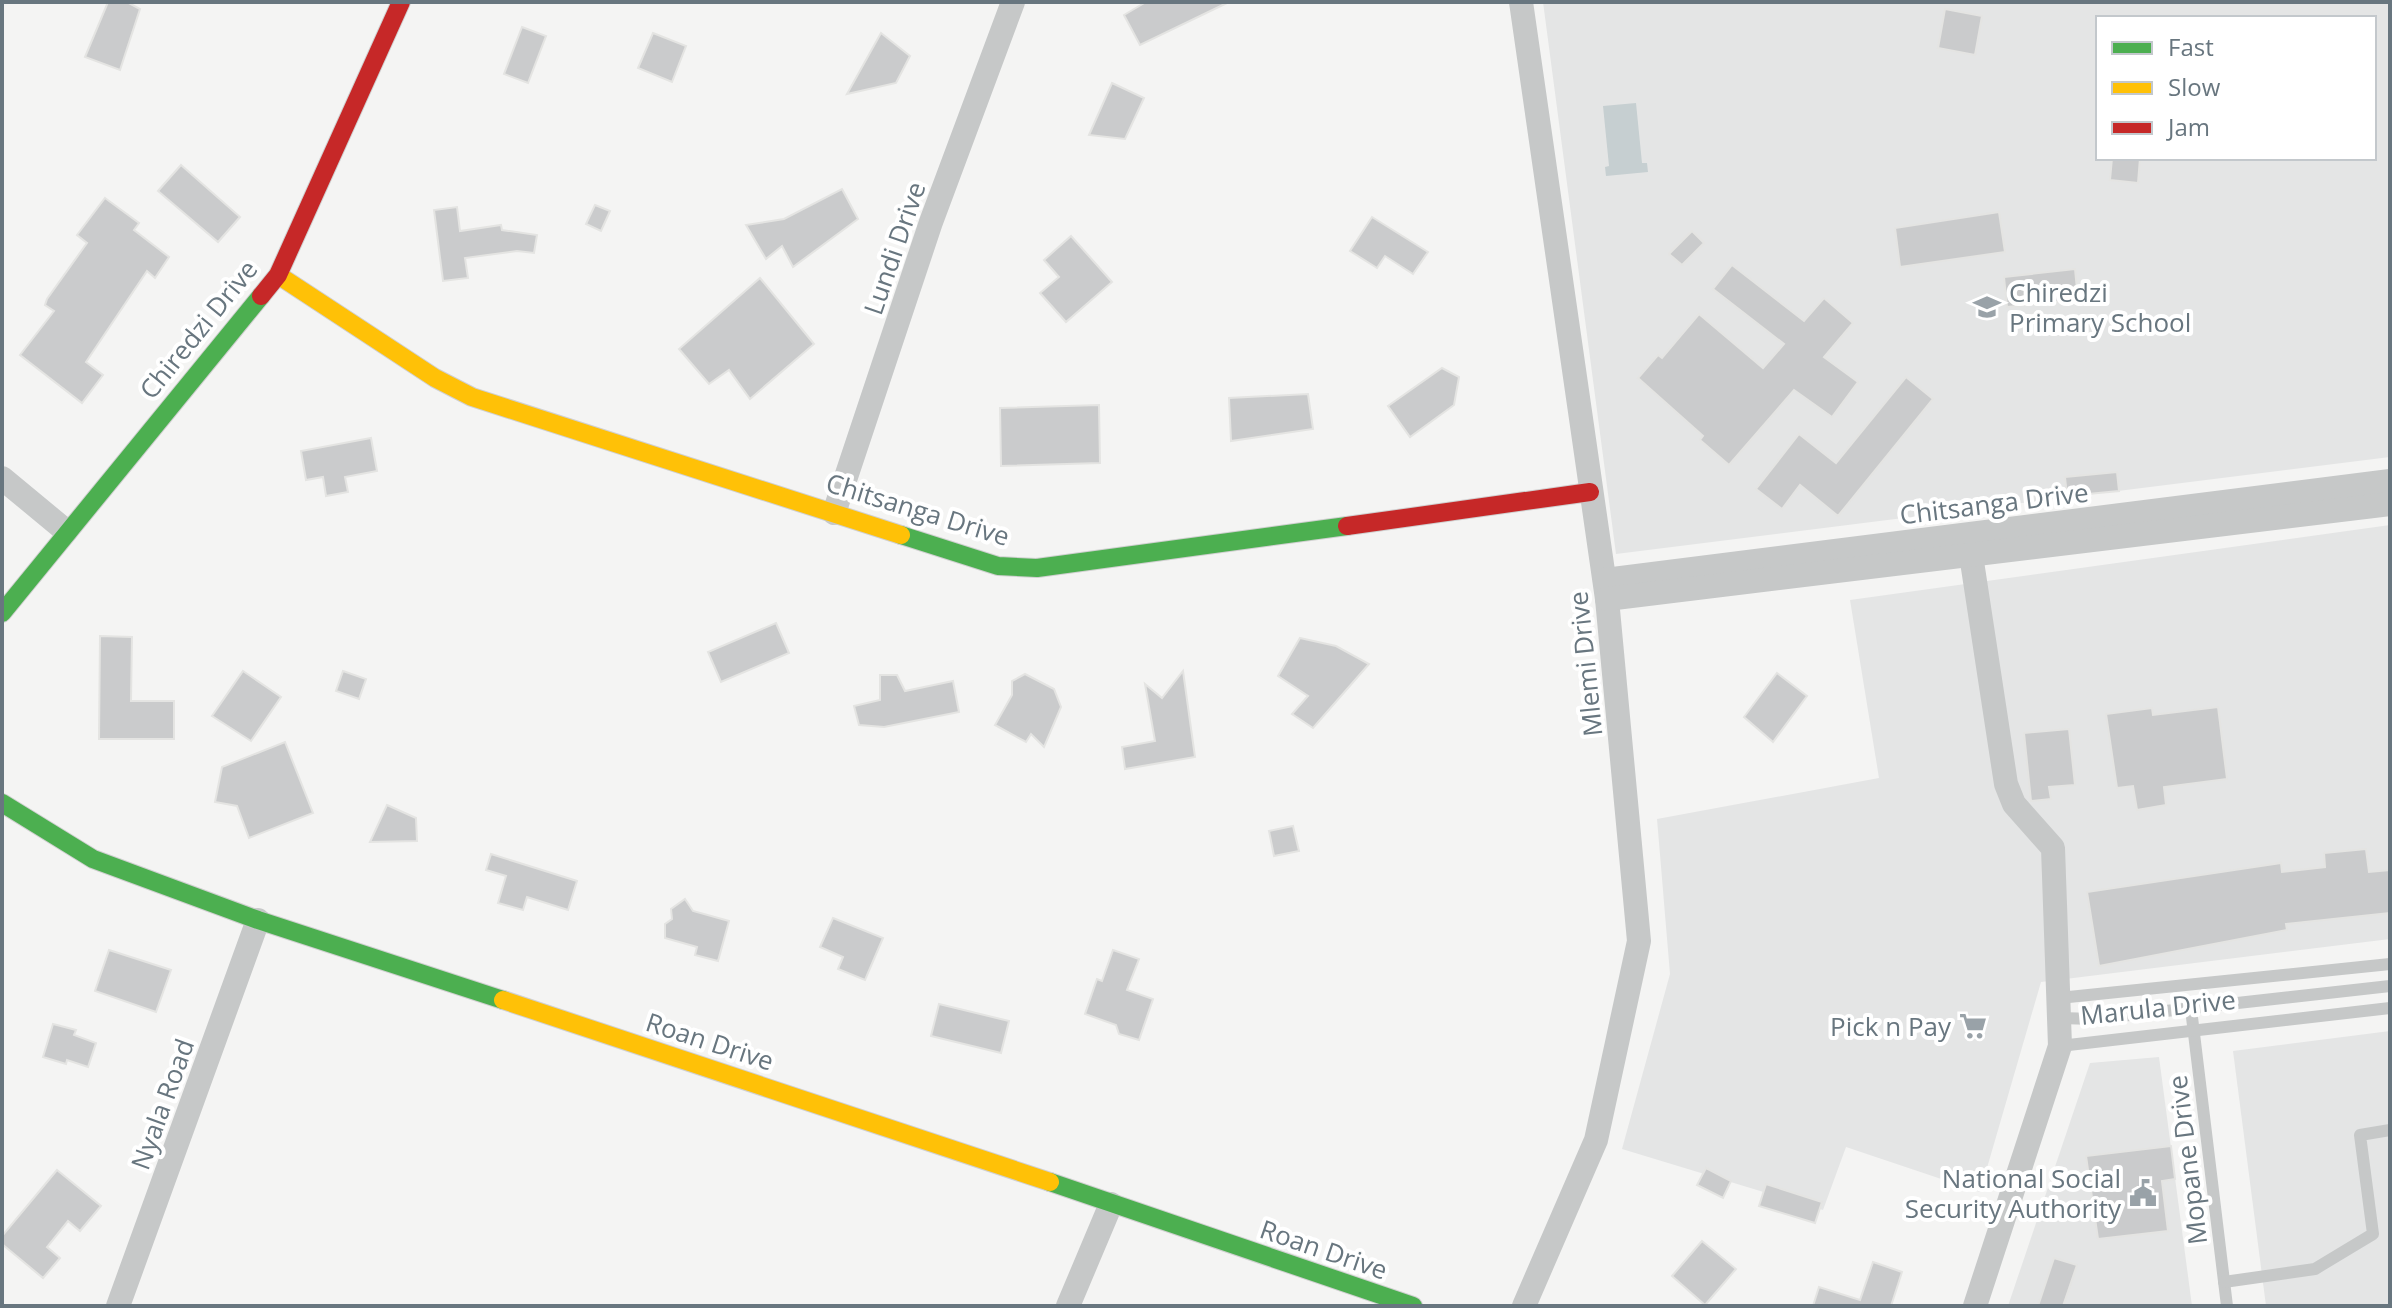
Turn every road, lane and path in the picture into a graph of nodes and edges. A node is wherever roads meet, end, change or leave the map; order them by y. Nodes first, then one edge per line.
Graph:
1 (401, 2) edge
2 (1013, 2) edge
3 (1521, 2) edge
4 (278, 275) junction
5 (2, 478) edge
6 (2390, 481) edge
7 (1590, 492) junction
8 (2390, 504) edge
9 (834, 513) junction
10 (66, 531) junction
11 (1971, 555) junction
12 (1606, 590) junction
13 (2, 613) edge
14 (2, 803) edge
15 (258, 920) junction
16 (2390, 964) edge
17 (2390, 986) edge
18 (2059, 1008) junction
19 (2390, 1008) edge
20 (2191, 1009) junction
21 (2194, 1032) junction
22 (2060, 1046) junction
23 (2390, 1130) edge
24 (1111, 1204) junction
25 (2224, 1282) junction
26 (118, 1306) edge
27 (1068, 1306) edge
28 (1413, 1306) edge
29 (1524, 1306) edge
30 (1975, 1306) edge
31 (2227, 1306) edge

1 - 4 street, Chiredzi Drive
2 - 9 street, Lundi Drive
3 - 7 street, Mlemi Drive
4 - 9 street, Chitsanga Drive
4 - 10 street, Chiredzi Drive
5 - 10 street
6 - 12 street, Chitsanga Drive
7 - 9 street, Chitsanga Drive
7 - 12 street, Mlemi Drive
8 - 11 street
10 - 13 street, Chiredzi Drive
11 - 12 street
11 - 18 street
12 - 29 street, Mlemi Drive
14 - 15 street, Roan Drive
15 - 24 street, Roan Drive
15 - 26 street, Nyala Road
16 - 18 lane
17 - 20 lane, Marula Drive
18 - 20 lane, Marula Drive
18 - 22 street
19 - 21 lane, Marula Drive
20 - 21 lane, Mopane Drive
21 - 22 lane, Marula Drive
21 - 25 lane, Mopane Drive
22 - 30 street, Marula Drive
23 - 25 lane
24 - 27 street
24 - 28 street, Roan Drive
25 - 31 lane, Mopane Drive

